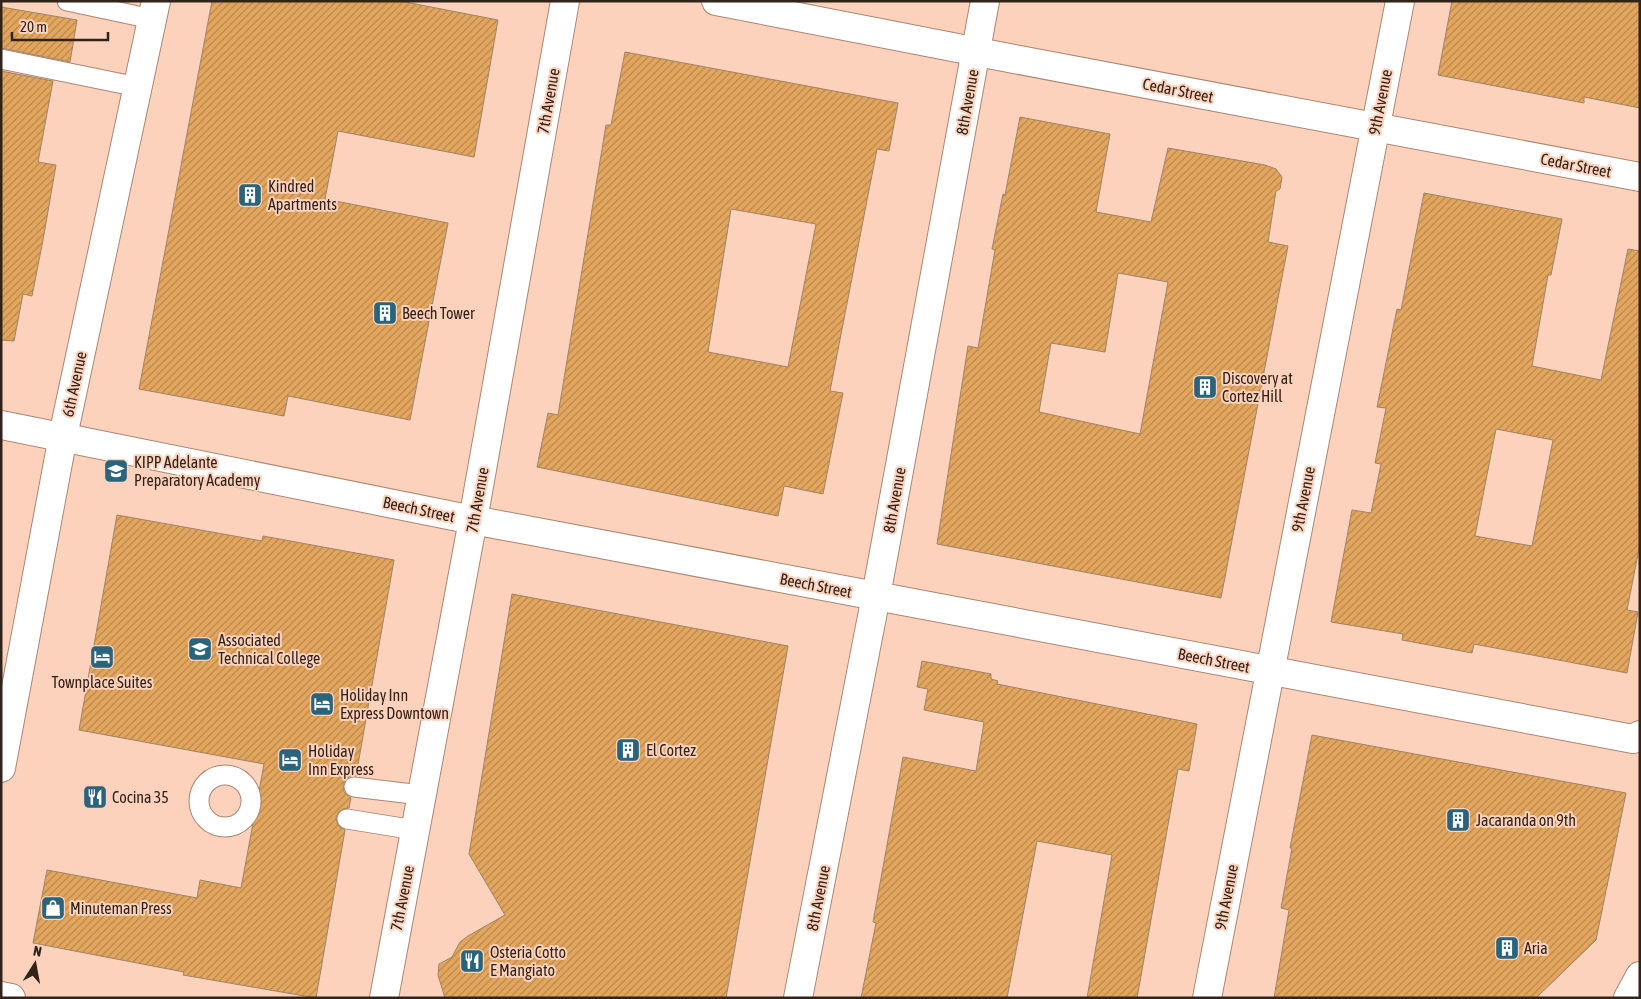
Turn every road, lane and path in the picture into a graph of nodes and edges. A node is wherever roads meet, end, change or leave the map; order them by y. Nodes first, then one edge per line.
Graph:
1 (67, 1) edge
2 (565, 1) edge
3 (716, 1) edge
4 (985, 1) edge
5 (1400, 1) edge
6 (154, 10) edge
7 (976, 52) junction
8 (1, 59) edge
9 (138, 87) junction
10 (1376, 127) junction
11 (1640, 176) edge
12 (1, 425) edge
13 (63, 436) junction
14 (473, 520) junction
15 (876, 596) junction
16 (1270, 671) junction
17 (1636, 737) edge
18 (1, 768) edge
19 (227, 775) junction
20 (261, 779) dead end
21 (354, 787) dead end
22 (420, 795) junction
23 (347, 819) dead end
24 (415, 830) junction
25 (1640, 976) edge
26 (1, 996) edge
27 (12, 998) edge
28 (384, 998) edge
29 (798, 998) edge
30 (1207, 998) edge
31 (1628, 998) edge

1 - 6 lane
2 - 14 main road, 7th Avenue
3 - 7 main road, Cedar Street
4 - 7 main road, 8th Avenue
5 - 10 main road, 9th Avenue
6 - 9 main road, 6th Avenue
7 - 10 main road, Cedar Street
7 - 15 main road, 8th Avenue
8 - 9 lane
9 - 13 main road, 6th Avenue
10 - 11 main road, Cedar Street
10 - 16 main road, 9th Avenue
12 - 13 main road, Beech Street
13 - 14 main road, Beech Street
13 - 18 main road, 6th Avenue
14 - 15 main road, Beech Street
14 - 22 main road, 7th Avenue
15 - 16 main road, Beech Street
15 - 29 main road, 8th Avenue
16 - 17 main road, Beech Street
16 - 30 main road, 9th Avenue
19 - 19 lane
19 - 20 lane
21 - 22 lane
22 - 24 main road, 7th Avenue
23 - 24 lane
24 - 28 main road, 7th Avenue
25 - 31 main road
26 - 27 main road

